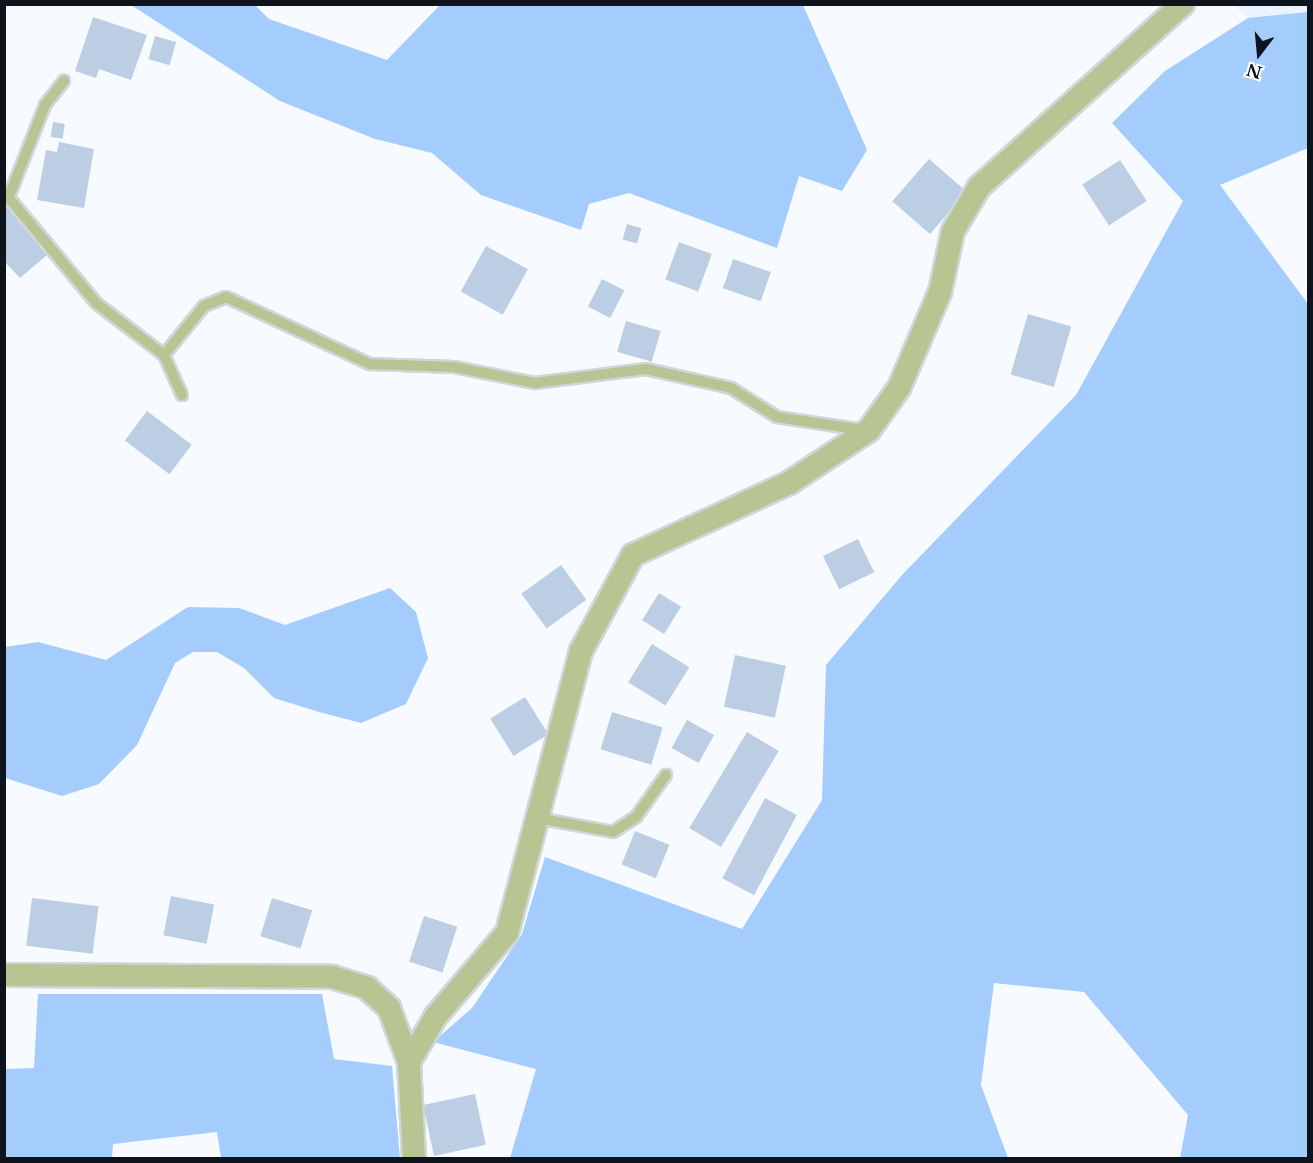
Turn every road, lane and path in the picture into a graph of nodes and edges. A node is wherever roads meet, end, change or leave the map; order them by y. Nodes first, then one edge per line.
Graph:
1 (1183, 4) edge
2 (64, 81) dead end
3 (7, 193) edge
4 (164, 355) junction
5 (182, 395) dead end
6 (869, 430) junction
7 (666, 775) dead end
8 (537, 818) junction
9 (4, 975) edge
10 (409, 1062) junction
11 (414, 1158) edge

1 - 6 street
2 - 3 lane
3 - 4 lane
4 - 5 lane
4 - 6 lane
6 - 8 street
7 - 8 lane
8 - 10 street
9 - 10 street
10 - 11 street

